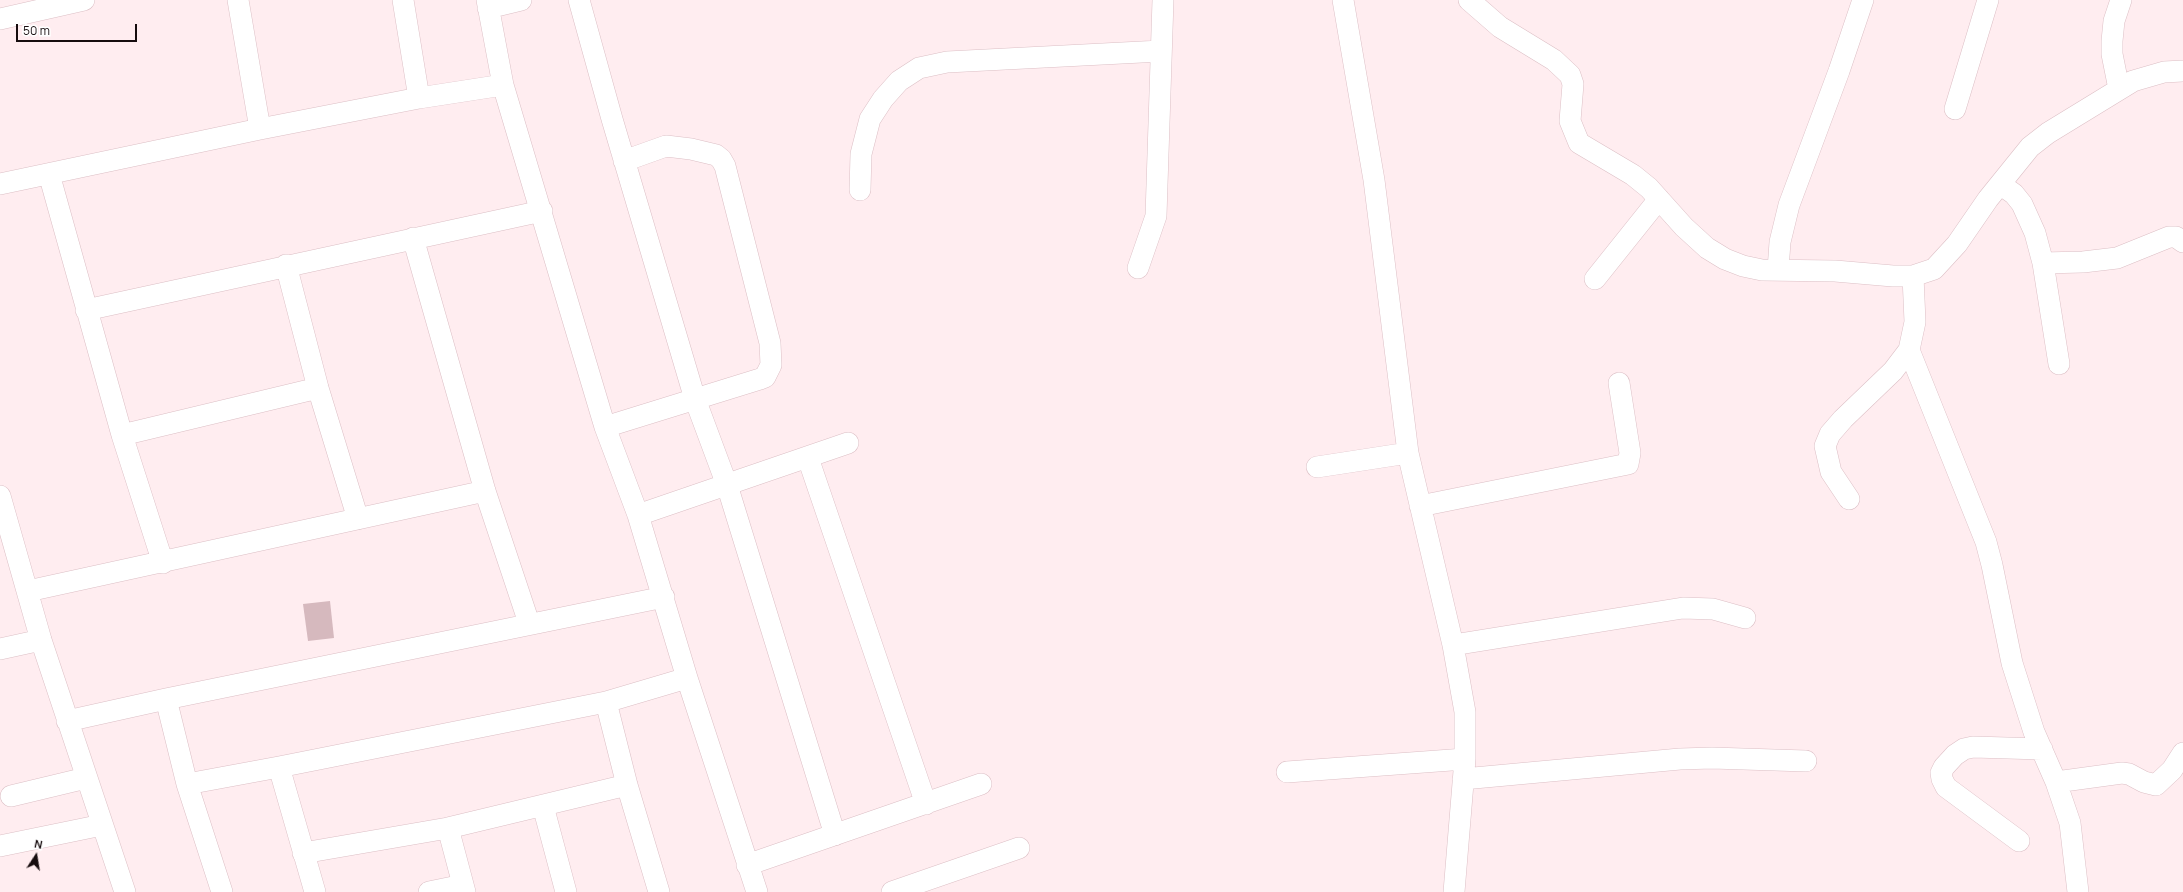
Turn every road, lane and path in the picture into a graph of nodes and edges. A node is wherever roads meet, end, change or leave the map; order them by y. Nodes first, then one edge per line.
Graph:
1 (84, 0) edge
2 (238, 0) edge
3 (402, 0) edge
4 (521, 0) edge
5 (579, 0) edge
6 (1163, 0) edge
7 (1343, 0) edge
8 (1469, 0) edge
9 (1863, 0) edge
10 (1988, 0) edge
11 (2121, 0) edge
12 (488, 4) edge
13 (0, 19) edge
14 (1161, 51) junction
15 (2183, 71) edge
16 (503, 85) junction
17 (2119, 89) junction
18 (419, 98) junction
19 (1955, 109) dead end
20 (260, 129) junction
21 (624, 161) junction
22 (49, 174) junction
23 (0, 184) edge
24 (2000, 184) junction
25 (860, 190) dead end
26 (1659, 200) junction
27 (542, 211) junction
28 (414, 238) junction
29 (2183, 242) edge
30 (2044, 263) junction
31 (286, 265) junction
32 (1138, 268) dead end
33 (1778, 270) junction
34 (1913, 276) junction
35 (1595, 279) dead end
36 (86, 310) junction
37 (1909, 350) junction
38 (2060, 364) dead end
39 (1619, 383) dead end
40 (318, 388) junction
41 (695, 399) junction
42 (605, 427) junction
43 (122, 435) junction
44 (848, 443) dead end
45 (1408, 453) junction
46 (808, 458) junction
47 (1317, 467) dead end
48 (727, 485) junction
49 (485, 491) junction
50 (0, 496) edge
51 (1850, 499) dead end
52 (1420, 506) junction
53 (638, 515) junction
54 (358, 518) junction
55 (163, 563) junction
56 (28, 592) junction
57 (664, 597) junction
58 (1745, 618) dead end
59 (529, 623) junction
60 (41, 640) junction
61 (1453, 645) junction
62 (0, 649) edge
63 (687, 678) junction
64 (166, 699) junction
65 (606, 702) junction
66 (67, 721) junction
67 (2042, 748) junction
68 (2183, 753) edge
69 (1465, 758) junction
70 (1806, 761) dead end
71 (279, 767) junction
72 (1287, 772) dead end
73 (86, 778) junction
74 (1463, 779) junction
75 (2056, 782) junction
76 (187, 784) junction
77 (981, 784) dead end
78 (627, 785) junction
79 (11, 796) dead end
80 (926, 804) junction
81 (543, 806) junction
82 (102, 825) junction
83 (448, 828) junction
84 (835, 835) junction
85 (2019, 841) dead end
86 (0, 846) edge
87 (1019, 848) dead end
88 (303, 853) junction
89 (747, 865) junction
90 (921, 887) edge
91 (464, 888) edge
92 (125, 892) edge
93 (222, 892) edge
94 (315, 892) edge
95 (429, 892) edge
96 (566, 892) edge
97 (659, 892) edge
98 (757, 892) edge
99 (892, 892) edge
100 (1454, 892) edge
101 (2078, 892) edge

1 - 13 street
2 - 20 street
3 - 18 street
4 - 12 street
5 - 21 street
6 - 14 street
7 - 45 street
8 - 26 street
9 - 33 street
10 - 19 street
11 - 17 street
12 - 16 street
14 - 25 street
14 - 32 street
15 - 17 street
16 - 18 street
16 - 27 street
17 - 24 street
18 - 20 street
20 - 22 street
21 - 41 street
21 - 41 street
22 - 23 street
22 - 36 street
24 - 30 street
24 - 34 street
26 - 33 street
26 - 35 street
27 - 28 street
27 - 42 street
28 - 31 street
28 - 49 street
29 - 30 street
30 - 38 street
31 - 36 street
31 - 40 street
33 - 34 street
34 - 37 street
36 - 43 street
37 - 51 street
37 - 67 street
39 - 52 street
40 - 43 street
40 - 54 street
41 - 42 street
41 - 48 street
42 - 53 street
43 - 55 street
44 - 46 street
45 - 47 street
45 - 52 street
46 - 48 street
46 - 80 street
48 - 53 street
48 - 84 street
49 - 54 street
49 - 59 street
50 - 56 street
52 - 61 street
53 - 57 street
54 - 55 street
55 - 56 street
56 - 60 street
57 - 59 street
57 - 63 street
58 - 61 street
59 - 64 street
60 - 62 street
60 - 66 street
61 - 69 street
63 - 65 street
63 - 89 street
64 - 66 street
64 - 76 street
65 - 71 street
65 - 78 street
66 - 73 street
67 - 75 street
67 - 85 street
68 - 75 street
69 - 72 street
69 - 74 street
70 - 74 street
71 - 76 street
71 - 88 street
73 - 79 street
73 - 82 street
74 - 100 street
75 - 101 street
76 - 93 street
77 - 80 street
78 - 81 street
78 - 97 street
80 - 84 street
81 - 83 street
81 - 96 street
82 - 86 street
82 - 92 street
83 - 88 street
83 - 91 street
84 - 89 street
87 - 90 street
88 - 94 street
89 - 98 street
90 - 99 street
91 - 95 street

